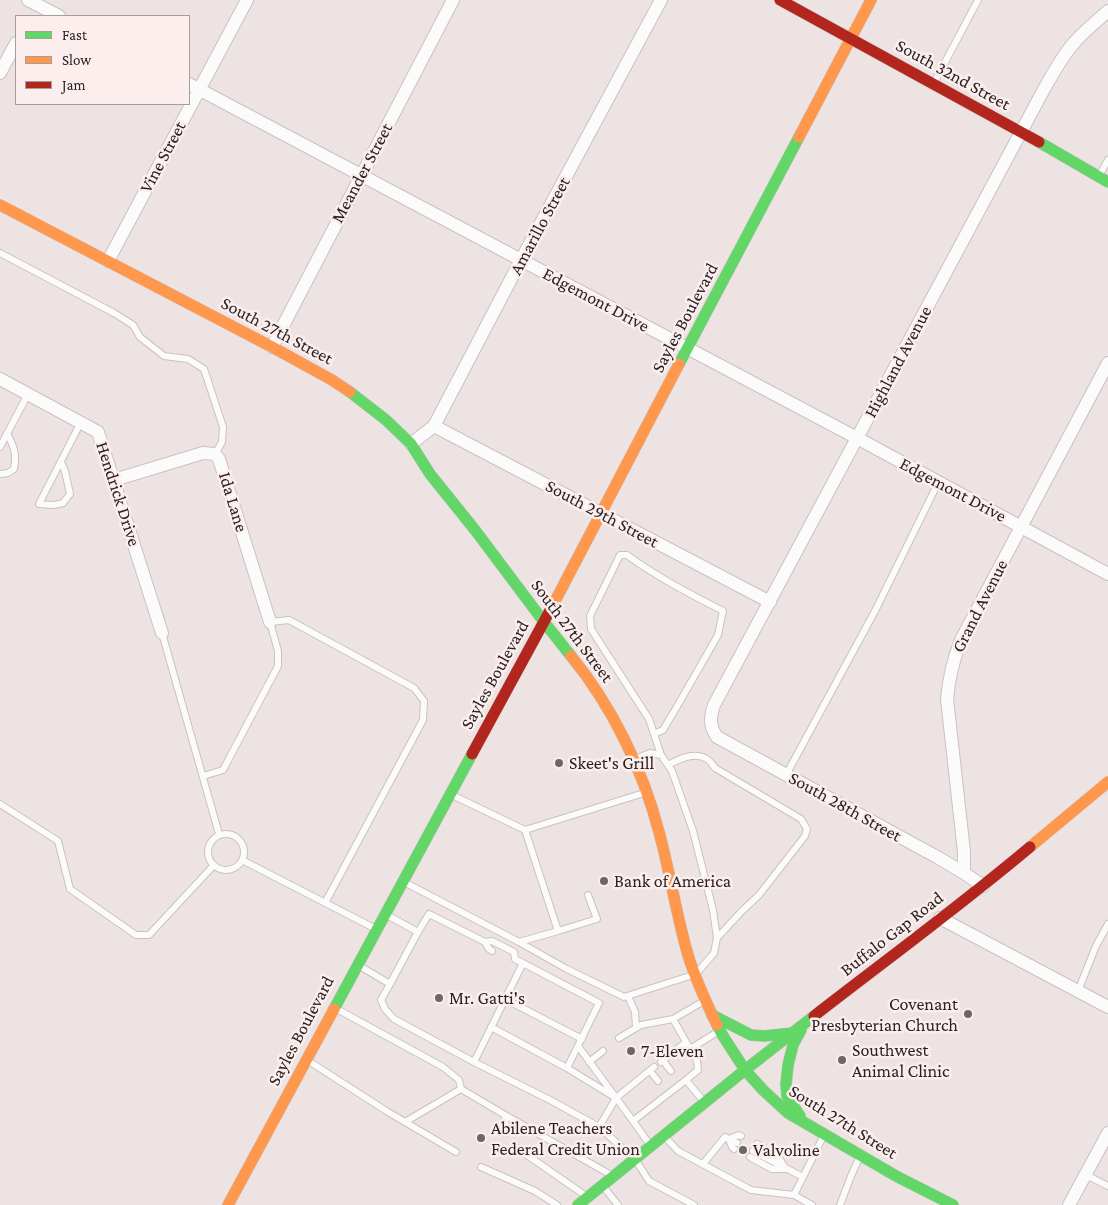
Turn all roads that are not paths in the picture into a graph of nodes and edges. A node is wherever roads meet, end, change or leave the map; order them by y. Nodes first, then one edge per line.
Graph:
1 (247, 0) edge
2 (453, 0) edge
3 (661, 0) edge
4 (780, 0) edge
5 (871, 0) edge
6 (978, 0) edge
7 (33, 5) edge
8 (1108, 12) edge
9 (56, 15) edge
10 (851, 39) junction
11 (15, 45) edge
12 (0, 74) edge
13 (933, 84) junction
14 (194, 87) edge
15 (185, 105) edge
16 (1021, 132) junction
17 (1108, 160) edge
18 (361, 176) junction
19 (1103, 179) edge
20 (0, 205) edge
21 (0, 253) edge
22 (521, 260) junction
23 (108, 261) junction
24 (272, 347) junction
25 (688, 349) junction
26 (1108, 363) edge
27 (0, 379) edge
28 (28, 394) junction
29 (81, 422) junction
30 (434, 426) junction
31 (7, 434) junction
32 (857, 438) junction
33 (411, 444) junction
34 (0, 447) edge
35 (215, 454) junction
36 (60, 462) junction
37 (0, 474) edge
38 (114, 480) junction
39 (938, 483) junction
40 (601, 513) junction
41 (1020, 527) junction
42 (1108, 574) edge
43 (770, 602) junction
44 (270, 622) junction
45 (544, 622) junction
46 (162, 633) joint
47 (711, 725) joint
48 (654, 734) junction
49 (661, 755) junction
50 (634, 760) junction
51 (668, 765) junction
52 (786, 775) junction
53 (203, 776) junction
54 (1108, 782) edge
55 (645, 792) junction
56 (450, 794) junction
57 (0, 804) edge
58 (526, 830) junction
59 (219, 834) junction
60 (242, 860) junction
61 (214, 865) junction
62 (964, 873) junction
63 (403, 881) junction
64 (983, 886) junction
65 (588, 895) dead end
66 (325, 903) junction
67 (385, 913) junction
68 (940, 918) junction
69 (1108, 924) edge
70 (376, 929) junction
71 (558, 931) junction
72 (418, 932) junction
73 (717, 938) junction
74 (485, 942) junction
75 (519, 942) junction
76 (492, 951) dead end
77 (523, 963) junction
78 (357, 965) junction
79 (696, 974) junction
80 (390, 984) junction
81 (1078, 991) junction
82 (628, 996) junction
83 (505, 999) junction
84 (705, 1000) junction
85 (334, 1007) junction
86 (1108, 1007) edge
87 (712, 1015) junction
88 (673, 1019) junction
89 (804, 1024) junction
90 (491, 1027) junction
91 (636, 1027) junction
92 (720, 1030) junction
93 (793, 1033) junction
94 (619, 1038) dead end
95 (582, 1039) junction
96 (686, 1042) junction
97 (578, 1046) junction
98 (690, 1049) junction
99 (603, 1051) dead end
100 (306, 1059) junction
101 (474, 1062) junction
102 (590, 1062) junction
103 (567, 1068) junction
104 (745, 1070) junction
105 (671, 1071) dead end
106 (658, 1081) dead end
107 (682, 1082) junction
108 (461, 1089) junction
109 (616, 1098) junction
110 (704, 1103) junction
111 (505, 1115) junction
112 (633, 1121) junction
113 (405, 1122) junction
114 (803, 1122) junction
115 (599, 1127) junction
116 (506, 1133) dead end
117 (1108, 1133) edge
118 (824, 1135) junction
119 (664, 1136) junction
120 (741, 1136) dead end
121 (729, 1139) junction
122 (757, 1144) dead end
123 (514, 1146) dead end
124 (651, 1146) junction
125 (736, 1146) dead end
126 (456, 1152) dead end
127 (751, 1154) dead end
128 (861, 1155) junction
129 (634, 1159) junction
130 (703, 1164) junction
131 (481, 1167) dead end
132 (786, 1169) junction
133 (1086, 1174) junction
134 (614, 1176) junction
135 (802, 1177) junction
136 (603, 1185) junction
137 (1108, 1186) edge
138 (794, 1195) junction
139 (588, 1197) junction
140 (934, 1200) edge
141 (807, 1204) edge
142 (228, 1205) edge
143 (557, 1205) edge
144 (578, 1205) edge
145 (618, 1205) edge
146 (694, 1205) edge
147 (840, 1205) edge
148 (953, 1205) edge
149 (1069, 1205) edge

1 - 14 street, Vine Street
2 - 18 street, Meander Street
3 - 22 street, Amarillo Street
4 - 10 main road, South 32nd Street
5 - 10 main road, Sayles Boulevard
6 - 13 lane
7 - 9 street
8 - 16 street, Highland Avenue
10 - 13 main road, South 32nd Street
10 - 25 main road, Sayles Boulevard
11 - 12 street
13 - 16 main road, South 32nd Street
14 - 18 street, Edgemont Drive
15 - 23 street, Vine Street
16 - 19 main road, South 32nd Street
16 - 32 street, Highland Avenue
17 - 19 lane
18 - 22 street, Edgemont Drive
18 - 24 street, Meander Street
20 - 23 main road, South 27th Street
21 - 35 lane
22 - 25 street, Edgemont Drive
22 - 30 street, Amarillo Street
23 - 24 main road, South 27th Street
24 - 33 main road, South 27th Street
25 - 32 street, Edgemont Drive
25 - 40 main road, Sayles Boulevard
26 - 41 street, Grand Avenue
27 - 28 street, Hendrick Drive
28 - 29 street, Hendrick Drive
28 - 31 lane
29 - 36 lane
29 - 38 street, Hendrick Drive
30 - 33 street, Amarillo Street
30 - 40 street, South 29th Street
31 - 34 lane
31 - 37 lane
32 - 39 street, Edgemont Drive
32 - 43 street, Highland Avenue
33 - 45 main road, South 27th Street
35 - 38 street, Ida Lane
35 - 44 street, Ida Lane
36 - 36 lane
38 - 46 street, Hendrick Drive
39 - 41 street, Edgemont Drive
39 - 52 lane
40 - 43 street, South 29th Street
40 - 45 main road, Sayles Boulevard
41 - 42 street, Edgemont Drive
41 - 62 street, Grand Avenue
43 - 47 street, Highland Avenue
44 - 53 lane
44 - 66 lane
45 - 50 main road, South 27th Street
45 - 56 main road, Sayles Boulevard
46 - 53 lane
47 - 52 street, South 28th Street
48 - 48 lane
48 - 49 lane
49 - 50 lane
49 - 51 lane
50 - 55 main road, South 27th Street
51 - 73 lane
51 - 73 lane
52 - 62 street, South 28th Street
53 - 59 lane
54 - 64 main road, Buffalo Gap Road
55 - 58 lane
55 - 79 main road, South 27th Street
56 - 58 lane
56 - 63 main road, Sayles Boulevard
57 - 61 lane
58 - 71 lane
59 - 60 lane
59 - 61 lane
60 - 61 lane
60 - 66 lane
62 - 64 street, South 28th Street
63 - 67 main road, Sayles Boulevard
63 - 75 lane
64 - 68 main road, Buffalo Gap Road
65 - 71 lane
66 - 70 lane
67 - 70 main road, Sayles Boulevard
67 - 72 lane
68 - 81 street
68 - 89 main road, Buffalo Gap Road
69 - 81 lane
70 - 78 main road, Sayles Boulevard
71 - 75 lane
72 - 74 lane
72 - 80 lane
73 - 79 lane
74 - 76 lane
74 - 77 lane
75 - 82 lane
77 - 83 lane
77 - 95 lane
78 - 80 lane
78 - 85 main road, Sayles Boulevard
79 - 82 lane
79 - 84 main road, South 27th Street
80 - 101 lane
81 - 86 street
82 - 91 lane
83 - 90 lane
83 - 95 lane
84 - 87 main road, South 27th Street
84 - 88 lane
85 - 100 main road, Sayles Boulevard
85 - 108 lane
87 - 92 main road, South 27th Street
87 - 93 main road
88 - 91 lane
88 - 96 lane
89 - 93 main road, Buffalo Gap Road
89 - 114 main road
90 - 101 lane
90 - 103 lane
91 - 94 lane
92 - 98 lane
92 - 104 main road, South 27th Street
93 - 104 main road, Buffalo Gap Road
95 - 97 lane
96 - 98 lane
96 - 105 lane
97 - 102 lane
97 - 103 lane
98 - 107 lane
99 - 102 lane
100 - 113 lane
100 - 142 main road, Sayles Boulevard
101 - 115 lane
102 - 109 lane
103 - 109 lane
104 - 110 main road, Buffalo Gap Road
104 - 114 main road, South 27th Street
106 - 109 lane
107 - 110 lane
107 - 112 lane
108 - 111 lane
108 - 113 lane
109 - 112 lane
109 - 115 lane
110 - 119 main road, Buffalo Gap Road
111 - 116 lane
111 - 134 lane
112 - 124 lane
113 - 126 lane
114 - 118 main road, South 27th Street
115 - 129 lane
117 - 133 street
118 - 128 main road, South 27th Street
118 - 135 lane
119 - 124 main road, Buffalo Gap Road
119 - 130 lane
120 - 121 lane
121 - 125 lane
121 - 130 lane
122 - 132 lane
123 - 139 lane
124 - 129 main road, Buffalo Gap Road
127 - 132 lane
128 - 140 main road, South 27th Street
128 - 147 lane
129 - 134 main road, Buffalo Gap Road
129 - 146 lane
130 - 138 lane
131 - 143 lane
132 - 135 lane
133 - 137 lane
133 - 149 street
134 - 136 main road, Buffalo Gap Road
135 - 138 lane
136 - 139 main road, Buffalo Gap Road
136 - 145 lane
138 - 141 lane
139 - 144 main road, Buffalo Gap Road
140 - 148 main road, South 27th Street

